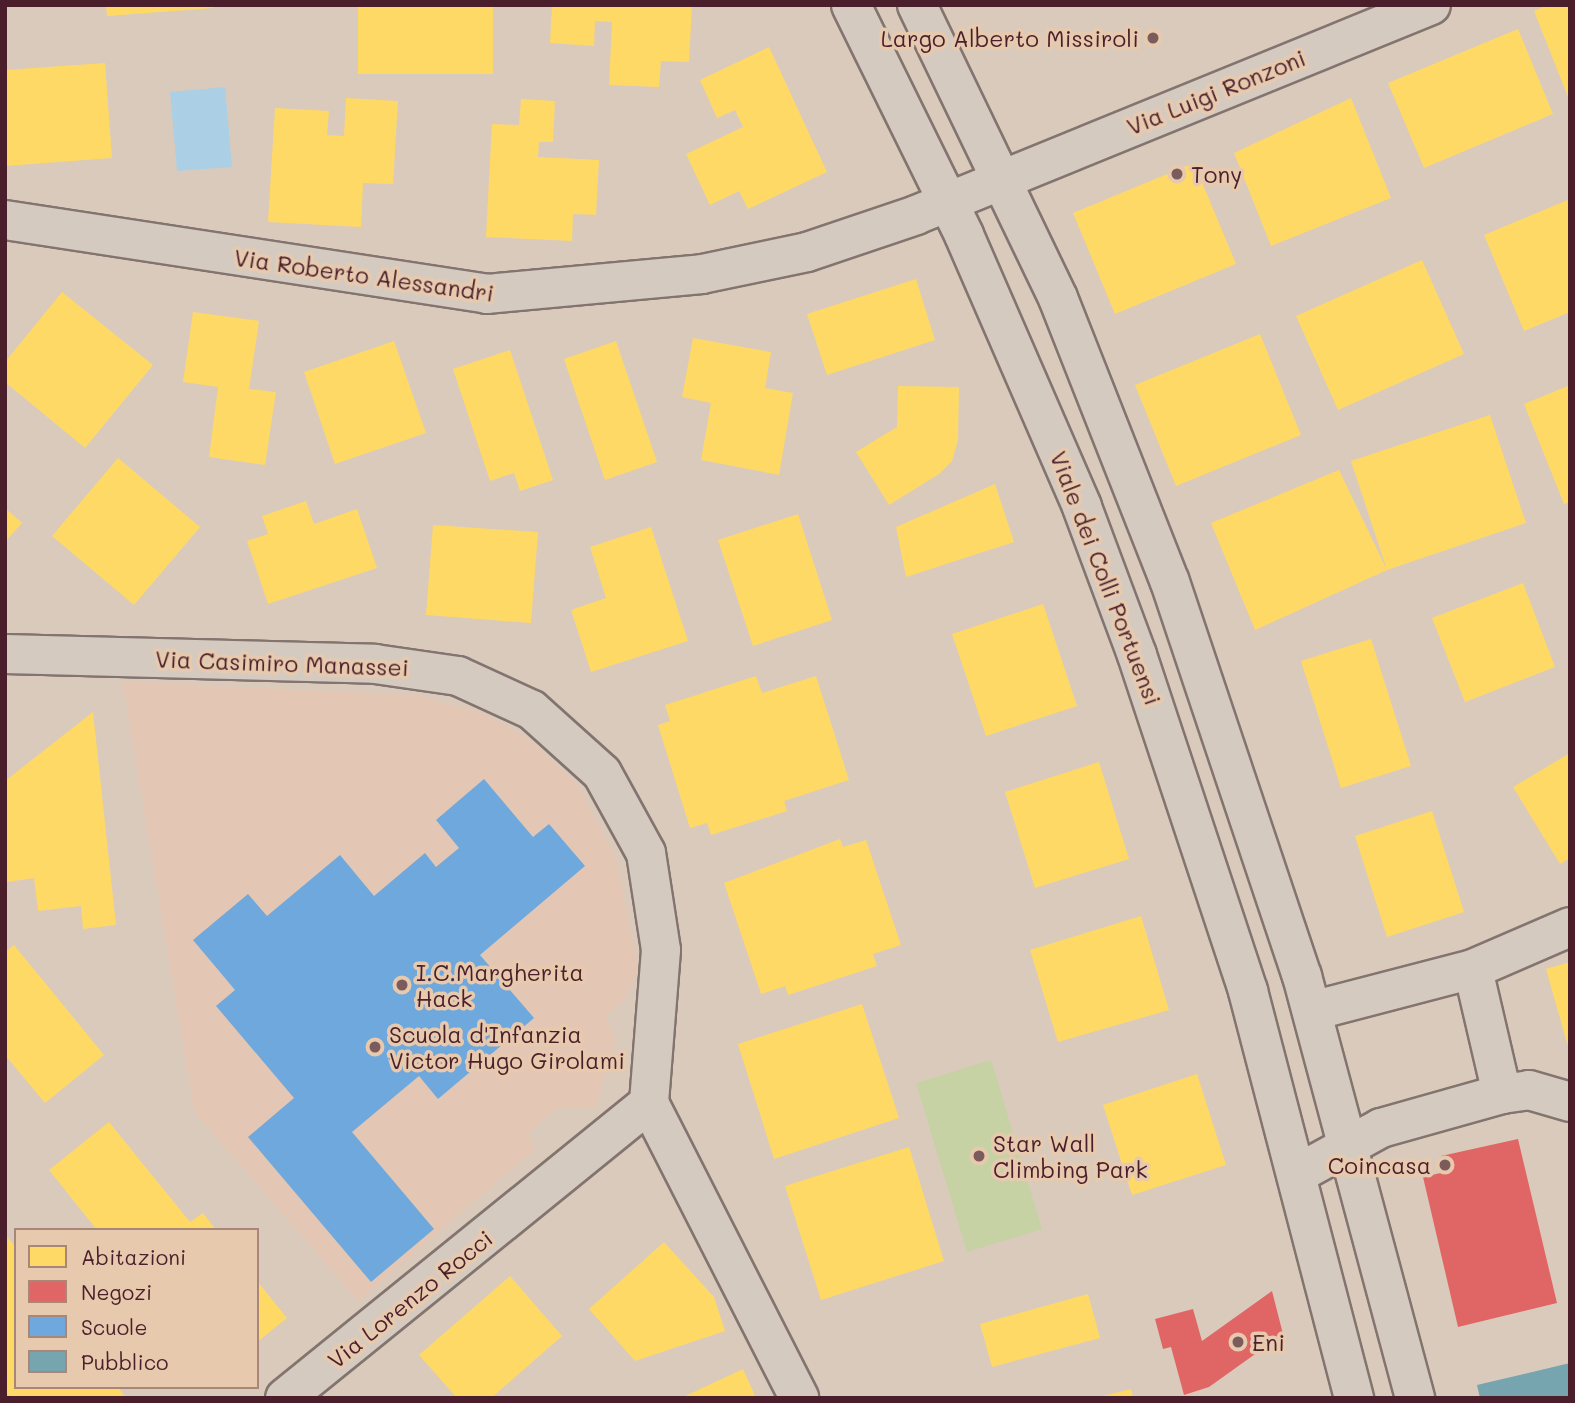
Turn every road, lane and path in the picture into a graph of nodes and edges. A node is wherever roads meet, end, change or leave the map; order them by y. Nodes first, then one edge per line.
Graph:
1 (851, 5) edge
2 (917, 5) edge
3 (1431, 5) edge
4 (1001, 177) junction
5 (949, 201) junction
6 (5, 220) edge
7 (5, 654) edge
8 (1570, 927) edge
9 (1474, 969) junction
10 (1312, 1011) junction
11 (1503, 1094) junction
12 (649, 1103) junction
13 (1569, 1106) edge
14 (1349, 1144) junction
15 (1297, 1174) junction
16 (285, 1398) edge
17 (799, 1398) edge
18 (1354, 1398) edge
19 (1415, 1398) edge

1 - 5 street, Viale dei Colli Portuensi
2 - 4 street
3 - 4 street, Via Luigi Ronzoni
4 - 5 street, Via Roberto Alessandri
4 - 10 street
5 - 6 street, Via Roberto Alessandri
5 - 15 street, Viale dei Colli Portuensi
7 - 12 street, Via Casimiro Manassei
8 - 9 street
9 - 10 street
9 - 11 street
10 - 14 street
11 - 13 street
11 - 14 street
12 - 16 street, Via Lorenzo Rocci
12 - 17 street
14 - 15 street
14 - 19 street
15 - 18 street, Viale dei Colli Portuensi

